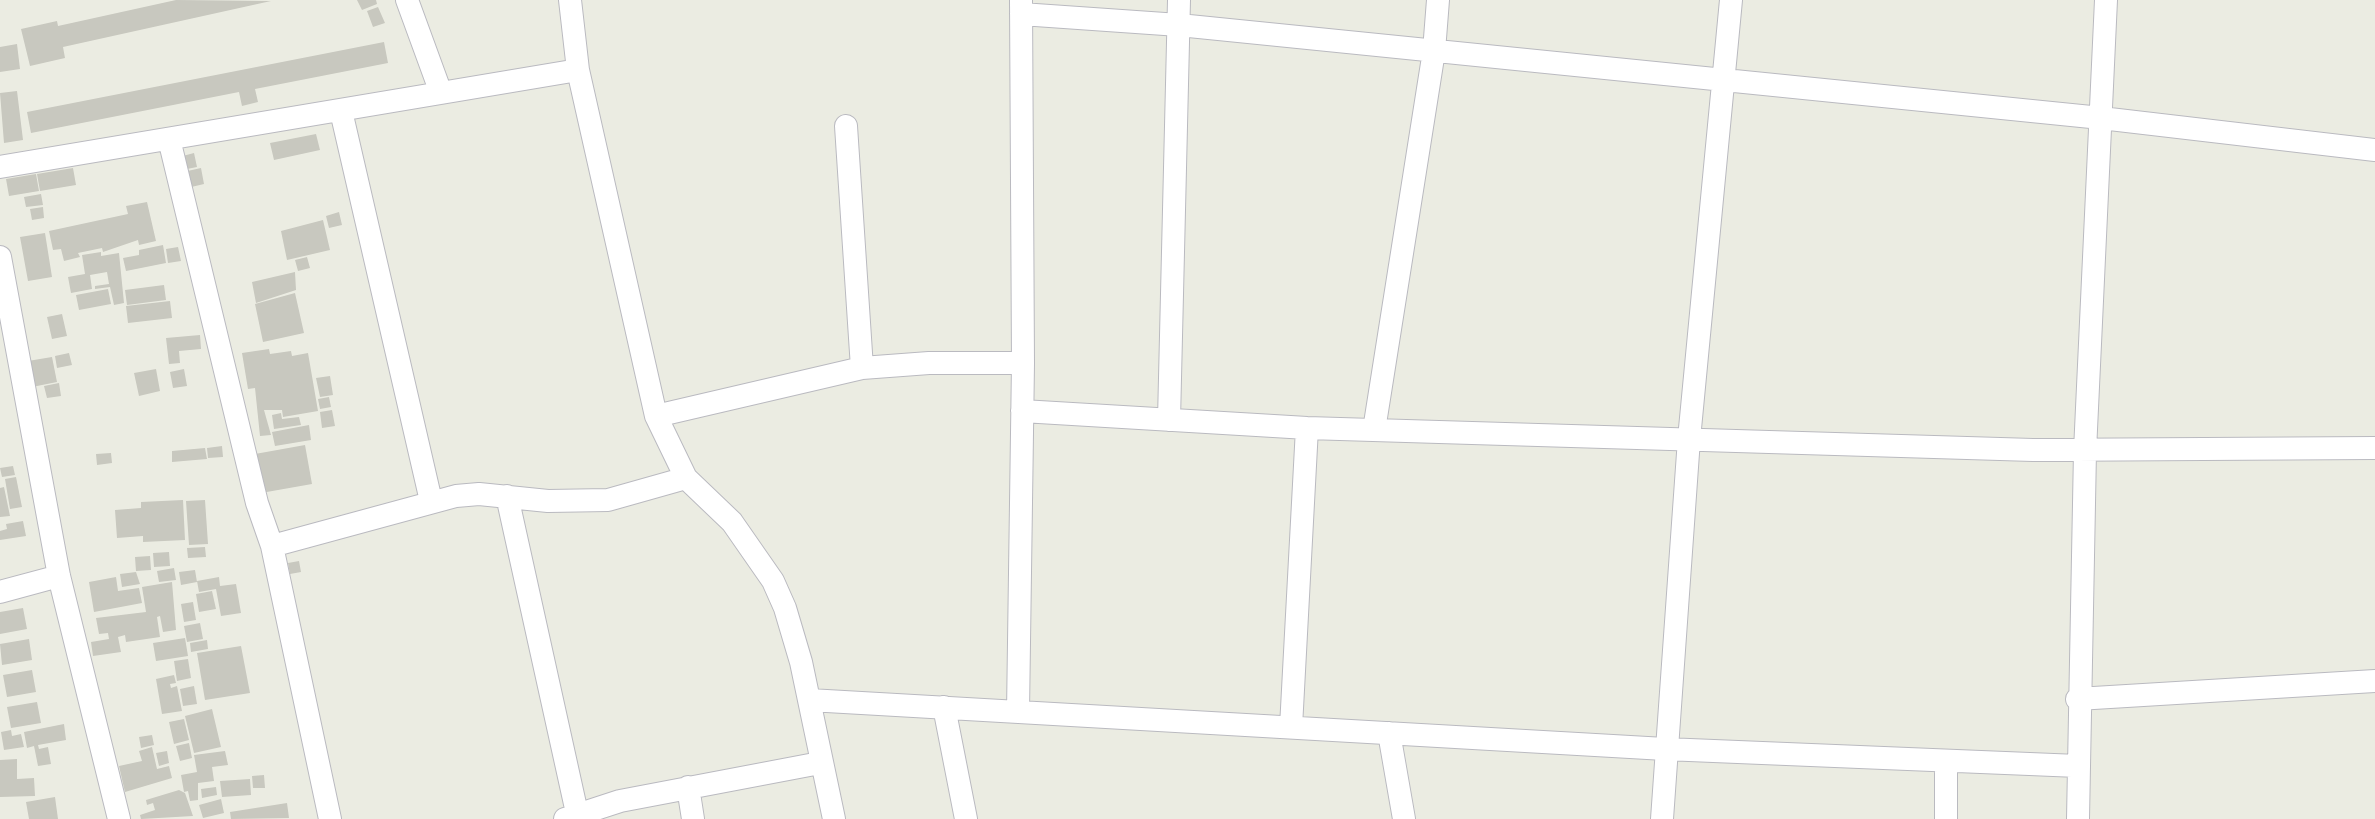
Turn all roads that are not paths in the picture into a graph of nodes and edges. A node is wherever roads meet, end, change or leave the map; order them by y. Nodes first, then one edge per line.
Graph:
1 (407, 0) edge
2 (570, 0) edge
3 (1179, 0) edge
4 (1438, 0) edge
5 (1731, 0) edge
6 (2106, 0) edge
7 (1021, 7) edge
8 (1179, 25) junction
9 (1434, 51) junction
10 (578, 70) junction
11 (1722, 82) junction
12 (441, 93) junction
13 (341, 111) junction
14 (2101, 118) junction
15 (846, 126) dead end
16 (169, 139) junction
17 (2375, 150) edge
18 (0, 167) edge
19 (0, 257) edge
20 (4, 305) edge
21 (1023, 363) junction
22 (862, 368) junction
23 (1022, 411) junction
24 (656, 416) junction
25 (1169, 420) junction
26 (1307, 428) junction
27 (1374, 430) junction
28 (1689, 439) junction
29 (2375, 448) edge
30 (2085, 451) junction
31 (686, 478) junction
32 (507, 496) junction
33 (431, 501) junction
34 (272, 546) junction
35 (59, 576) junction
36 (0, 592) edge
37 (2375, 681) edge
38 (2077, 699) junction
39 (809, 700) junction
40 (944, 707) junction
41 (1018, 712) junction
42 (1291, 727) junction
43 (1389, 733) junction
44 (1665, 749) junction
45 (1946, 762) junction
46 (820, 763) junction
47 (2078, 766) junction
48 (688, 787) junction
49 (571, 816) edge
50 (119, 819) edge
51 (330, 819) edge
52 (693, 819) edge
53 (834, 819) edge
54 (966, 819) edge
55 (1404, 819) edge
56 (1662, 819) edge
57 (1946, 819) edge
58 (2078, 819) edge

1 - 12 street
2 - 10 street
3 - 8 street
4 - 9 street
5 - 11 street
6 - 14 street
7 - 8 street
7 - 21 street
8 - 9 street
8 - 25 street
9 - 11 street
9 - 27 street
10 - 12 street
10 - 24 street
11 - 14 street
11 - 28 street
12 - 13 street
13 - 16 street
13 - 33 street
14 - 17 street
14 - 30 street
15 - 22 street
16 - 18 street
16 - 34 street
19 - 20 street
20 - 35 street
21 - 22 street
21 - 23 street
22 - 24 street
23 - 25 street
23 - 41 street
24 - 31 street
25 - 26 street
26 - 27 street
26 - 42 street
27 - 28 street
28 - 30 street
28 - 44 street
29 - 30 street
30 - 38 street
31 - 32 street
31 - 39 street
32 - 33 street
32 - 49 street
33 - 34 street
34 - 51 street
35 - 36 street
35 - 50 street
37 - 38 street
38 - 47 street
39 - 40 street
39 - 46 street
40 - 41 street
40 - 54 street
41 - 42 street
42 - 43 street
43 - 44 street
43 - 55 street
44 - 45 street
44 - 56 street
45 - 47 street
45 - 57 street
46 - 48 street
46 - 53 street
47 - 58 street
48 - 49 street
48 - 52 street

